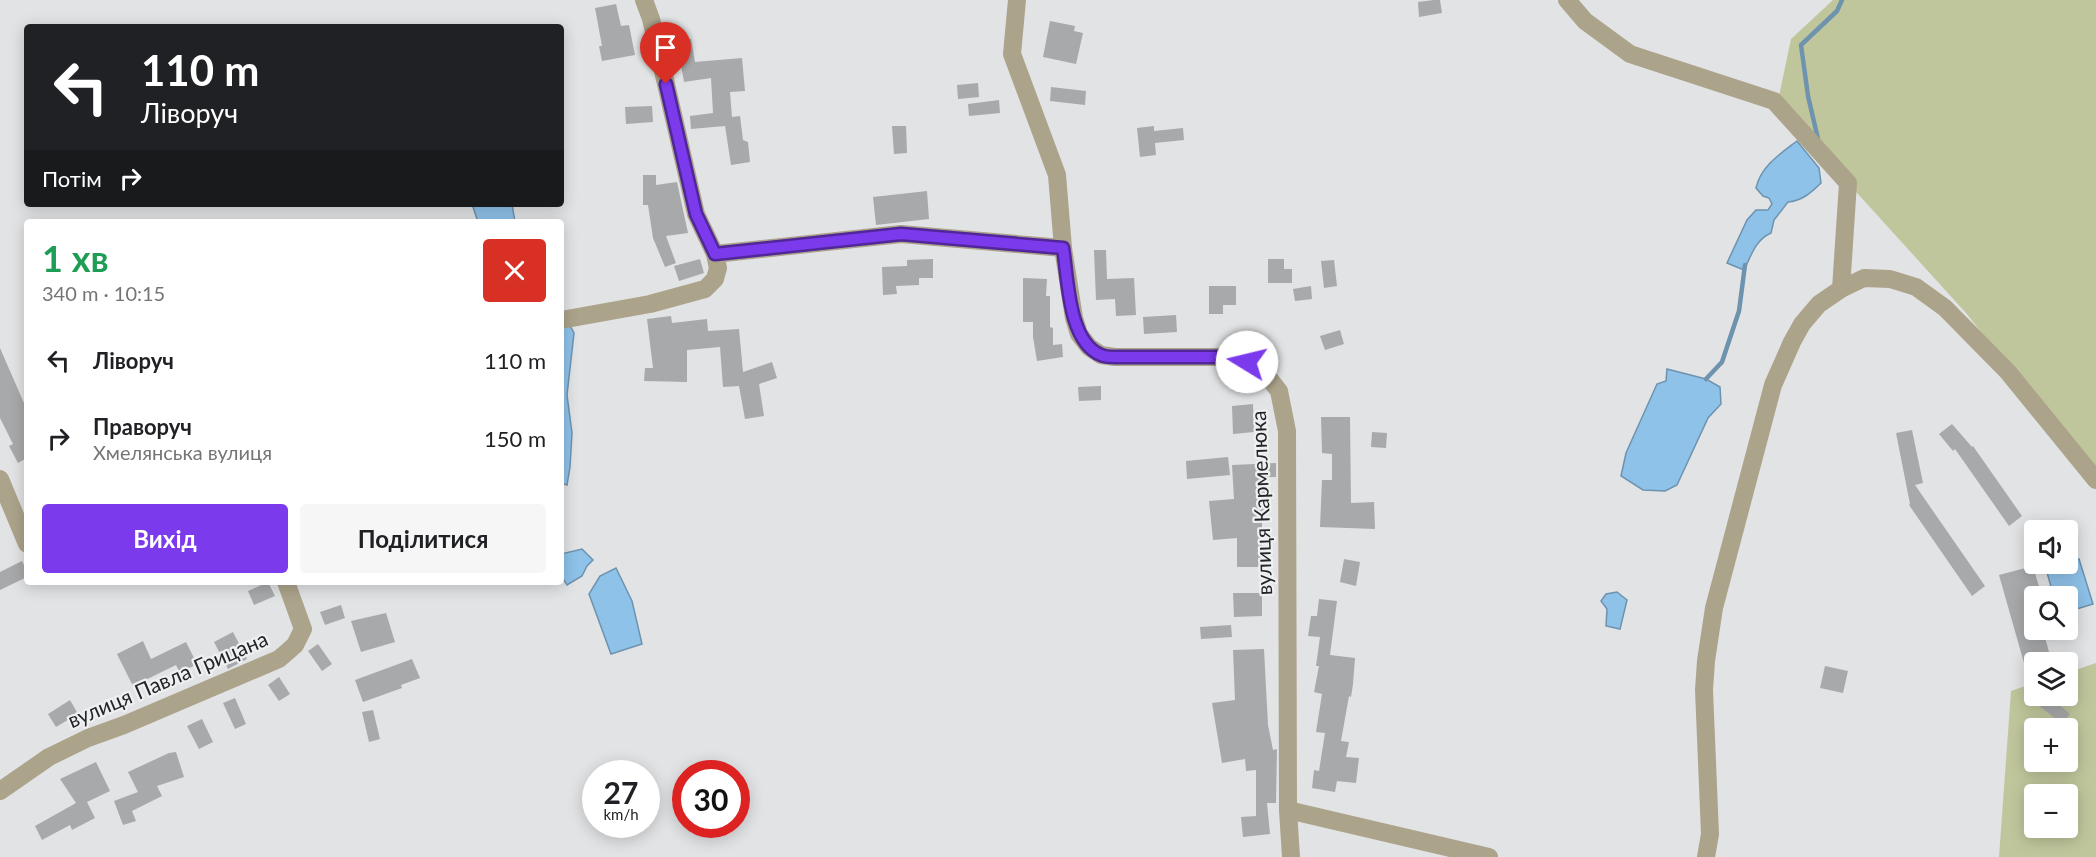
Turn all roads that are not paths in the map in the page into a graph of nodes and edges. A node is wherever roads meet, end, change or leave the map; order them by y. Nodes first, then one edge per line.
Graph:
1 (644, 0) edge
2 (1017, 0) edge
3 (1567, 0) edge
4 (1063, 248) junction
5 (715, 254) junction
6 (1841, 289) junction
7 (564, 319) edge
8 (0, 479) edge
9 (2096, 480) edge
10 (24, 537) edge
11 (287, 585) edge
12 (0, 791) edge
13 (1288, 810) junction
14 (1291, 857) edge
15 (1489, 857) edge
16 (1706, 857) edge

1 - 5 street
2 - 4 street, вулиця Кармелюка
3 - 6 street
4 - 5 street
4 - 13 street, вулиця Кармелюка
5 - 7 street
6 - 9 street
6 - 16 street
8 - 10 street
11 - 12 street, вулиця Павла Грицана
13 - 14 street, вулиця Кармелюка
13 - 15 street

